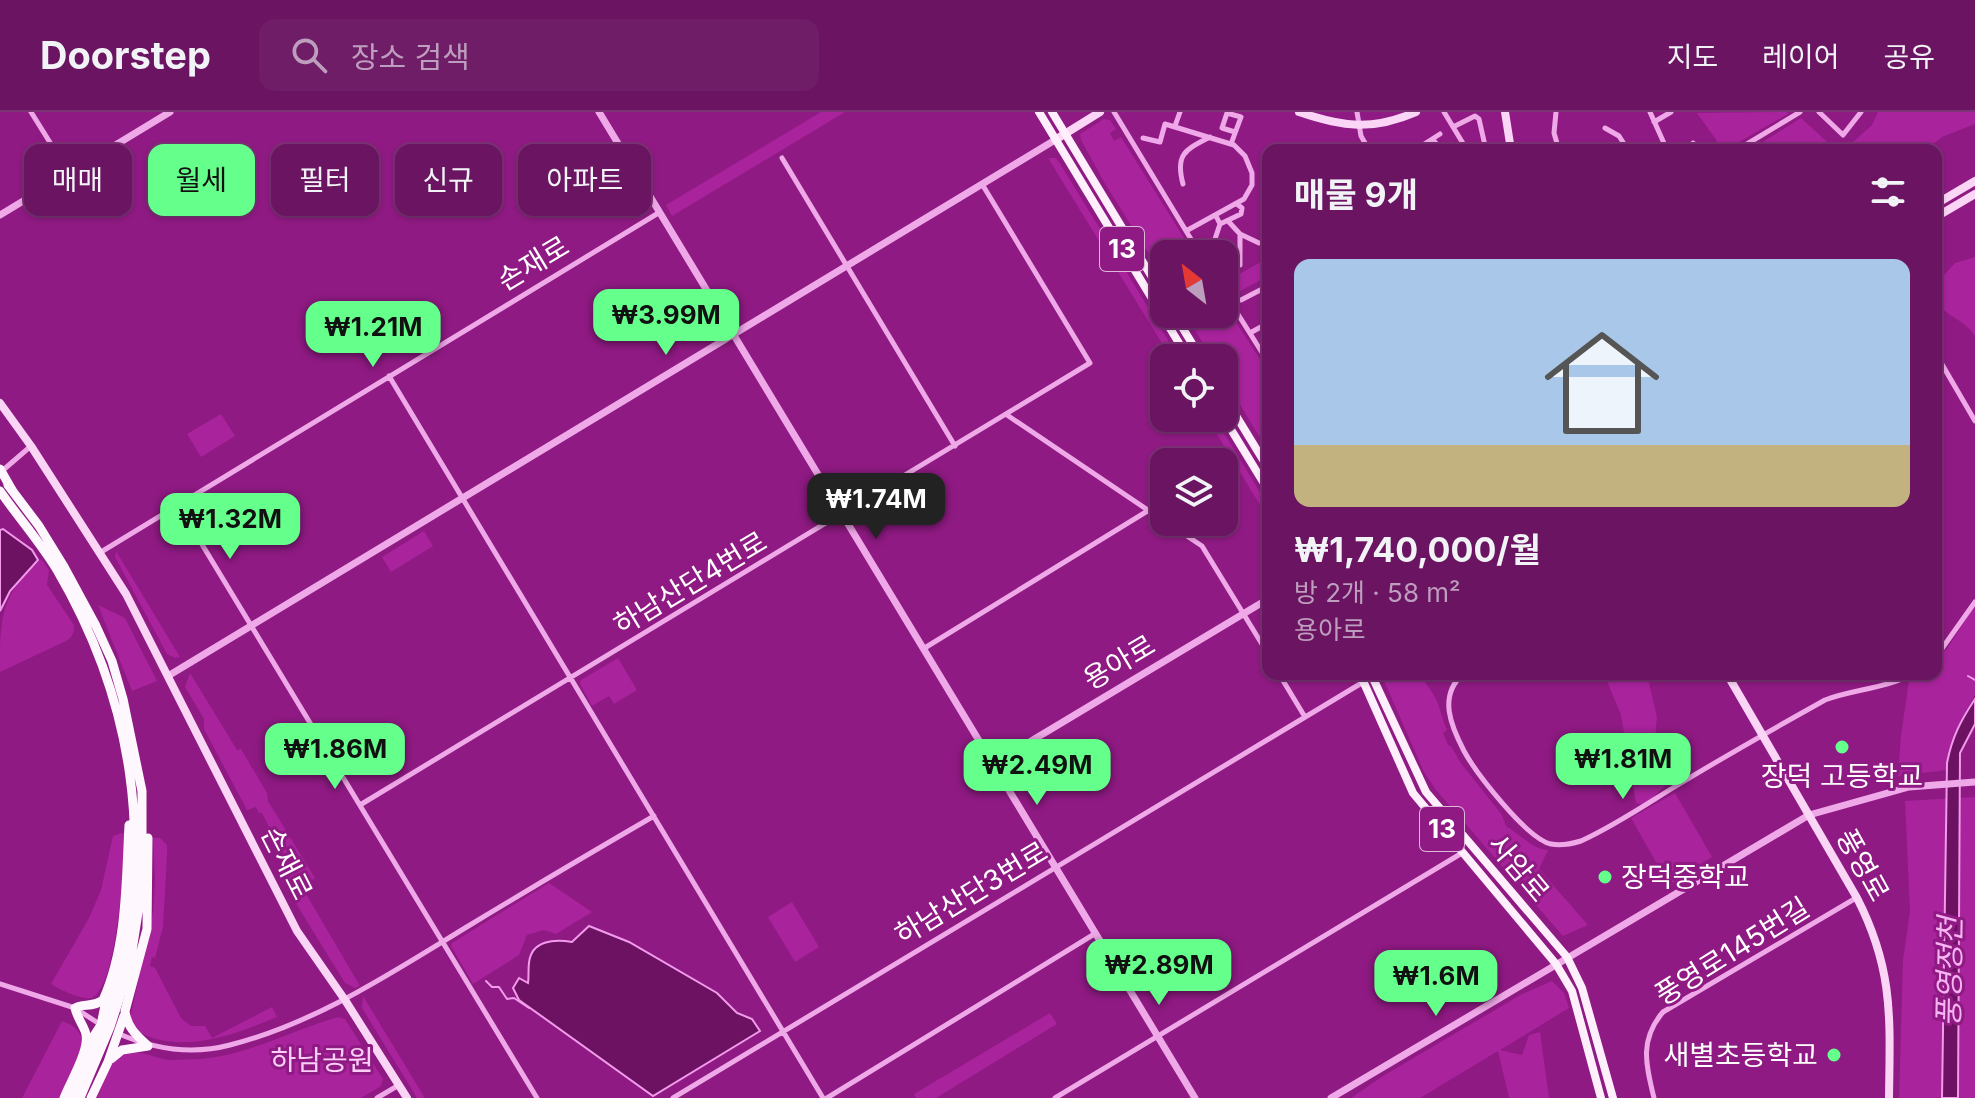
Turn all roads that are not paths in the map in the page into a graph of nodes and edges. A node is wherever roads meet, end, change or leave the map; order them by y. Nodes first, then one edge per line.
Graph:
1 (31, 112) edge
2 (170, 112) edge
3 (599, 112) edge
4 (1039, 112) edge
5 (1052, 112) edge
6 (1100, 112) edge
7 (1114, 112) edge
8 (1180, 112) edge
9 (1299, 112) edge
10 (1357, 112) edge
11 (1416, 112) edge
12 (1444, 112) edge
13 (1505, 112) edge
14 (1556, 112) edge
15 (1650, 112) edge
16 (1671, 112) edge
17 (1800, 112) edge
18 (1819, 112) edge
19 (1829, 112) edge
20 (1861, 112) edge
21 (1825, 118) junction
22 (1654, 122) junction
23 (1359, 125) junction
24 (1175, 126) junction
25 (1453, 127) junction
26 (1605, 128) dead end
27 (1235, 132) dead end
28 (1065, 134) junction
29 (1440, 134) dead end
30 (1211, 137) junction
31 (1143, 138) dead end
32 (1055, 140) junction
33 (1433, 140) junction
34 (51, 144) edge
35 (117, 144) edge
36 (1231, 144) junction
37 (1367, 144) edge
38 (1426, 144) edge
39 (1437, 144) edge
40 (1463, 144) edge
41 (1484, 144) edge
42 (1510, 144) edge
43 (1557, 144) edge
44 (1624, 144) edge
45 (1664, 144) edge
46 (1747, 144) edge
47 (782, 158) dead end
48 (1975, 181) edge
49 (982, 184) junction
50 (1183, 184) dead end
51 (1975, 194) edge
52 (24, 200) edge
53 (1942, 200) edge
54 (1237, 204) junction
55 (660, 212) junction
56 (1942, 213) edge
57 (0, 215) edge
58 (1216, 216) junction
59 (1228, 221) junction
60 (1220, 224) junction
61 (1186, 231) junction
62 (1240, 234) junction
63 (1215, 239) dead end
64 (1191, 240) edge
65 (1262, 243) edge
66 (1240, 265) dead end
67 (847, 267) junction
68 (1150, 274) edge
69 (1262, 288) edge
70 (1241, 300) dead end
71 (1238, 314) edge
72 (1262, 326) edge
73 (1250, 333) junction
74 (733, 335) junction
75 (1179, 344) edge
76 (1262, 352) edge
77 (1942, 364) edge
78 (389, 376) junction
79 (0, 403) edge
80 (1007, 415) junction
81 (1238, 419) edge
82 (1975, 421) edge
83 (1233, 432) edge
84 (31, 446) junction
85 (955, 446) junction
86 (1262, 458) edge
87 (0, 473) edge
88 (1262, 480) edge
89 (4, 492) edge
90 (462, 499) junction
91 (1149, 510) joint
92 (183, 513) dead end
93 (842, 514) junction
94 (1187, 536) edge
95 (101, 552) junction
96 (1975, 602) edge
97 (1262, 603) edge
98 (1245, 613) junction
99 (252, 625) junction
100 (1262, 643) edge
101 (923, 649) junction
102 (1942, 649) edge
103 (168, 676) junction
104 (569, 679) junction
105 (1283, 680) edge
106 (1359, 680) edge
107 (1363, 680) edge
108 (1374, 680) edge
109 (1457, 680) edge
110 (1731, 680) edge
111 (1900, 680) edge
112 (1305, 717) junction
113 (1763, 735) junction
114 (993, 764) junction
115 (1975, 782) edge
116 (137, 792) junction
117 (360, 805) junction
118 (1809, 815) junction
119 (654, 816) junction
120 (1463, 853) junction
121 (1055, 866) junction
122 (1857, 898) junction
123 (1096, 933) junction
124 (442, 942) junction
125 (1567, 957) junction
126 (1556, 964) junction
127 (0, 984) edge
128 (115, 989) junction
129 (345, 1000) junction
130 (75, 1008) junction
131 (125, 1011) junction
132 (101, 1025) junction
133 (782, 1030) junction
134 (118, 1034) junction
135 (1158, 1036) junction
136 (148, 1046) junction
137 (85, 1050) junction
138 (108, 1062) junction
139 (399, 1085) junction
140 (1334, 1097) edge
141 (64, 1098) edge
142 (72, 1098) edge
143 (80, 1098) edge
144 (91, 1098) edge
145 (377, 1098) edge
146 (407, 1098) edge
147 (537, 1098) edge
148 (673, 1098) edge
149 (825, 1098) edge
150 (1055, 1098) edge
151 (1195, 1098) edge
152 (1601, 1098) edge
153 (1613, 1098) edge
154 (1654, 1098) edge
155 (1889, 1098) edge

1 - 34 street
2 - 35 street
3 - 55 street
4 - 32 main road, 13
5 - 28 main road, 13
6 - 28 main road
7 - 61 street
8 - 24 street
9 - 23 main road
10 - 23 street
11 - 23 main road
12 - 25 street
13 - 42 main road
14 - 43 street
15 - 22 street
16 - 22 street
17 - 46 street
18 - 21 street
19 - 21 street
20 - 21 street
22 - 45 street
23 - 37 street
24 - 30 street
24 - 31 street
25 - 40 street
25 - 41 street
26 - 44 street
27 - 36 street
28 - 32 main road
28 - 68 main road, 13
29 - 33 street
30 - 36 street
30 - 50 street
32 - 49 street
32 - 75 main road, 13
33 - 38 street
33 - 39 street
36 - 54 street
47 - 67 street
48 - 53 main road
49 - 67 street
49 - 80 street, 하남산단4번로
51 - 56 main road
52 - 57 street
54 - 58 street
54 - 59 street
55 - 74 street
55 - 78 street, 손재로
58 - 60 street
58 - 61 street
59 - 60 street
59 - 62 street
60 - 63 street
61 - 64 street
62 - 65 street
62 - 66 street
67 - 74 street
67 - 85 street
69 - 70 street
71 - 73 street
72 - 73 street
73 - 76 street
74 - 90 street
74 - 93 street
77 - 82 street
78 - 90 street
78 - 95 street, 손재로
79 - 84 main road, 손재로
80 - 85 street, 하남산단4번로
80 - 91 street
81 - 86 main road
83 - 88 main road
84 - 87 street
84 - 95 main road, 손재로
85 - 93 street, 하남산단4번로
87 - 89 highway, bridge
89 - 116 highway
90 - 99 street
90 - 104 street
91 - 101 street
92 - 99 street
93 - 101 street
93 - 104 street, 하남산단4번로
94 - 98 street
95 - 103 main road, 손재로
96 - 102 street
97 - 98 street, 용아로
98 - 100 street
98 - 114 street, 용아로
99 - 103 street
99 - 117 street
101 - 114 street
103 - 129 main road, 손재로
104 - 117 street, 하남산단4번로
104 - 119 street
105 - 112 street
106 - 112 street, 하남산단3번로
107 - 120 main road, 사암로 / 13
108 - 125 main road, 사암로 / 13
109 - 113 street
110 - 113 main road, 풍영로
111 - 113 street
112 - 121 street, 하남산단3번로
113 - 118 main road, 풍영로
114 - 121 street
115 - 118 street
116 - 128 highway
116 - 128 highway
116 - 131 highway
117 - 124 street
118 - 122 main road, 풍영로
118 - 125 street
119 - 124 street
119 - 133 street
120 - 126 main road, 사암로 / 13
120 - 135 street
121 - 123 street
121 - 133 street, 하남산단3번로
122 - 154 street, 풍영로145번길
122 - 155 main road, 풍영로
123 - 135 street
123 - 149 street
124 - 129 street
124 - 147 street
125 - 126 street
125 - 153 main road, 사암로 / 13
126 - 140 street
126 - 152 main road, 사암로 / 13
127 - 130 street
128 - 130 highway
128 - 132 highway
128 - 142 highway, bridge
128 - 143 highway, bridge
129 - 136 street
129 - 139 main road, 손재로
130 - 132 street
130 - 137 highway
131 - 134 highway
131 - 136 highway
132 - 134 street
132 - 137 highway
133 - 148 street, 하남산단3번로
133 - 149 street
134 - 136 street
134 - 138 highway
135 - 150 street
135 - 151 street
136 - 138 highway
137 - 141 highway
138 - 144 highway
139 - 145 street
139 - 146 main road, 손재로

